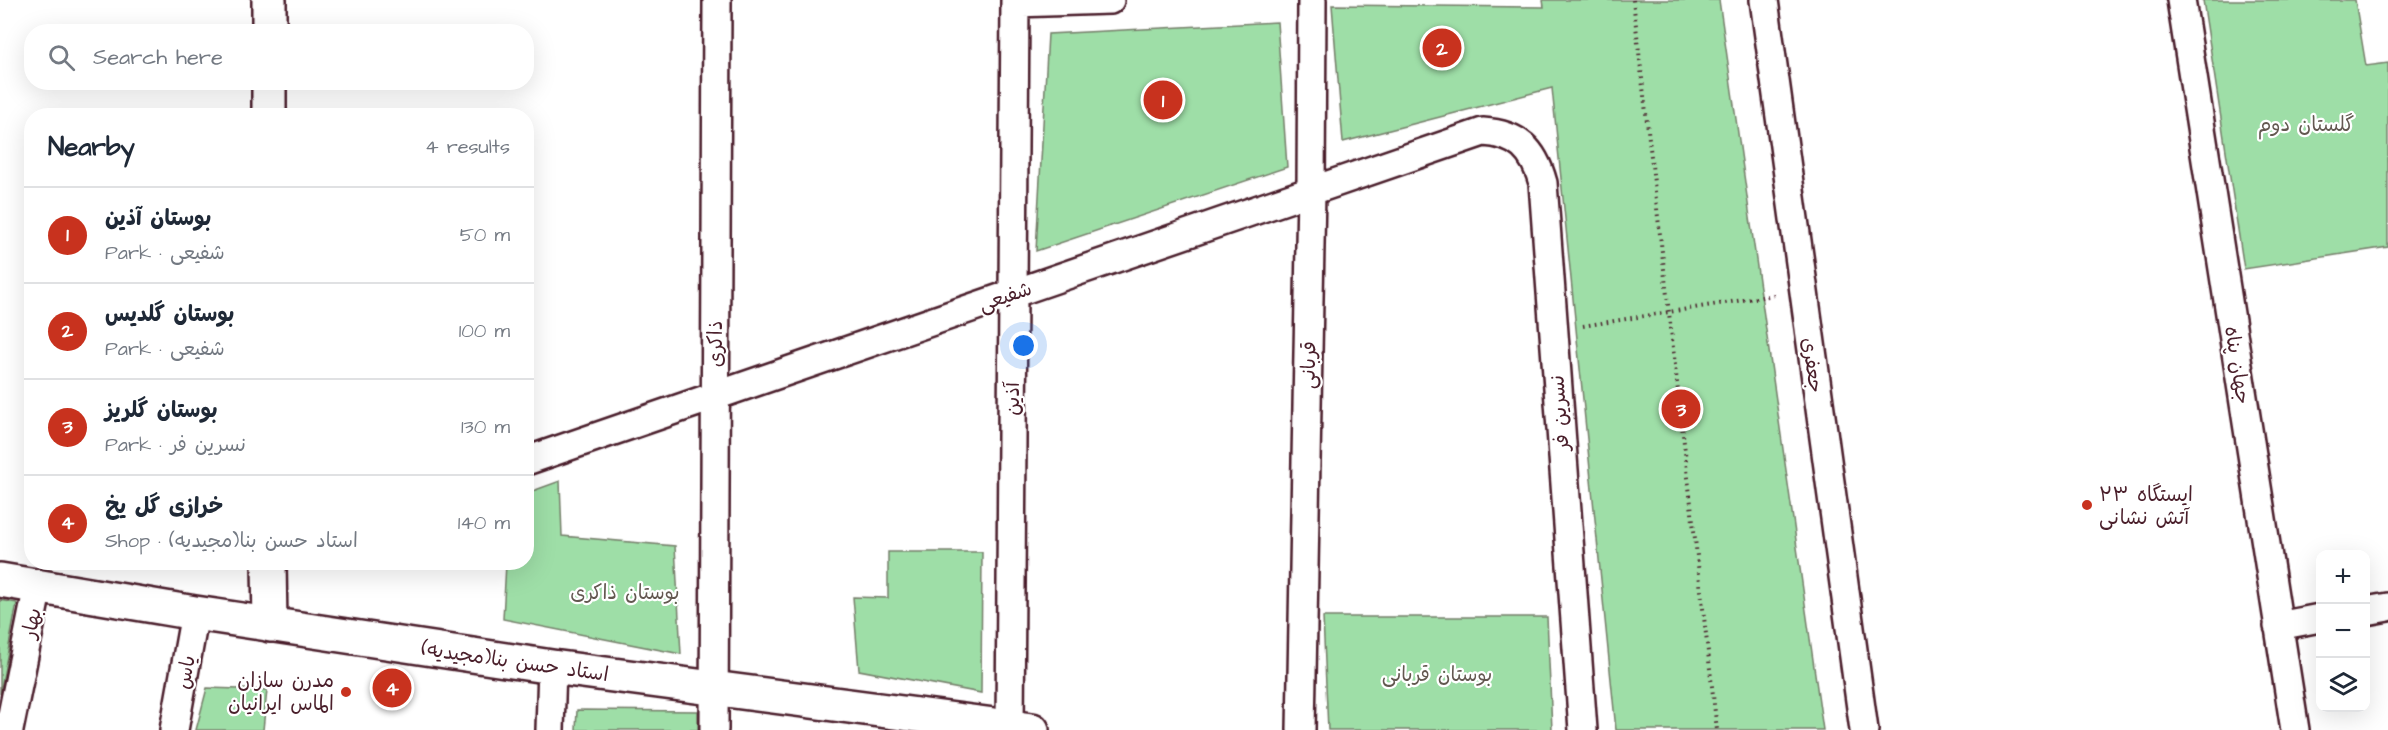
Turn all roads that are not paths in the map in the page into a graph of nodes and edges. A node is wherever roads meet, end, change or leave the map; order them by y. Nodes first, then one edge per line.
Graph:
1 (269, 0) edge
2 (717, 0) edge
3 (1110, 0) edge
4 (1312, 0) edge
5 (1764, 0) edge
6 (2181, 0) edge
7 (1015, 1) edge
8 (269, 24) edge
9 (269, 90) edge
10 (269, 108) edge
11 (1483, 132) joint
12 (1311, 191) junction
13 (1013, 292) junction
14 (715, 396) junction
15 (534, 458) edge
16 (269, 570) edge
17 (0, 580) edge
18 (38, 586) junction
19 (2388, 607) edge
20 (2370, 610) edge
21 (195, 613) junction
22 (2316, 619) edge
23 (270, 625) junction
24 (2278, 626) junction
25 (552, 667) junction
26 (713, 688) junction
27 (1018, 729) edge
28 (9, 730) edge
29 (174, 730) edge
30 (550, 730) edge
31 (714, 730) edge
32 (1301, 730) edge
33 (1583, 730) edge
34 (1863, 730) edge
35 (2295, 730) edge

1 - 8 main road
2 - 14 street, ذاکری
3 - 7 street
4 - 12 street, قربانی
5 - 34 street, جعفری
6 - 24 street, جهان پناه
7 - 13 street, آذین
9 - 10 main road
11 - 12 street, شفیعی
11 - 33 street, نسرین فر
12 - 13 street, شفیعی
12 - 32 street, قربانی
13 - 14 street, شفیعی
13 - 27 street, آذین
14 - 15 street, شفیعی
14 - 26 street, ذاکری
16 - 23 main road
17 - 18 main road, استاد حسن بنا(مجیدیه)
18 - 21 main road, استاد حسن بنا(مجیدیه)
18 - 28 street, بهار
19 - 20 street
21 - 23 main road, استاد حسن بنا(مجیدیه)
21 - 29 street, یاس
22 - 24 street
23 - 25 main road, استاد حسن بنا(مجیدیه)
24 - 35 street, جهان پناه
25 - 26 main road, استاد حسن بنا(مجیدیه)
25 - 30 street
26 - 27 main road, استاد حسن بنا(مجیدیه)
26 - 31 street, ذاکری

